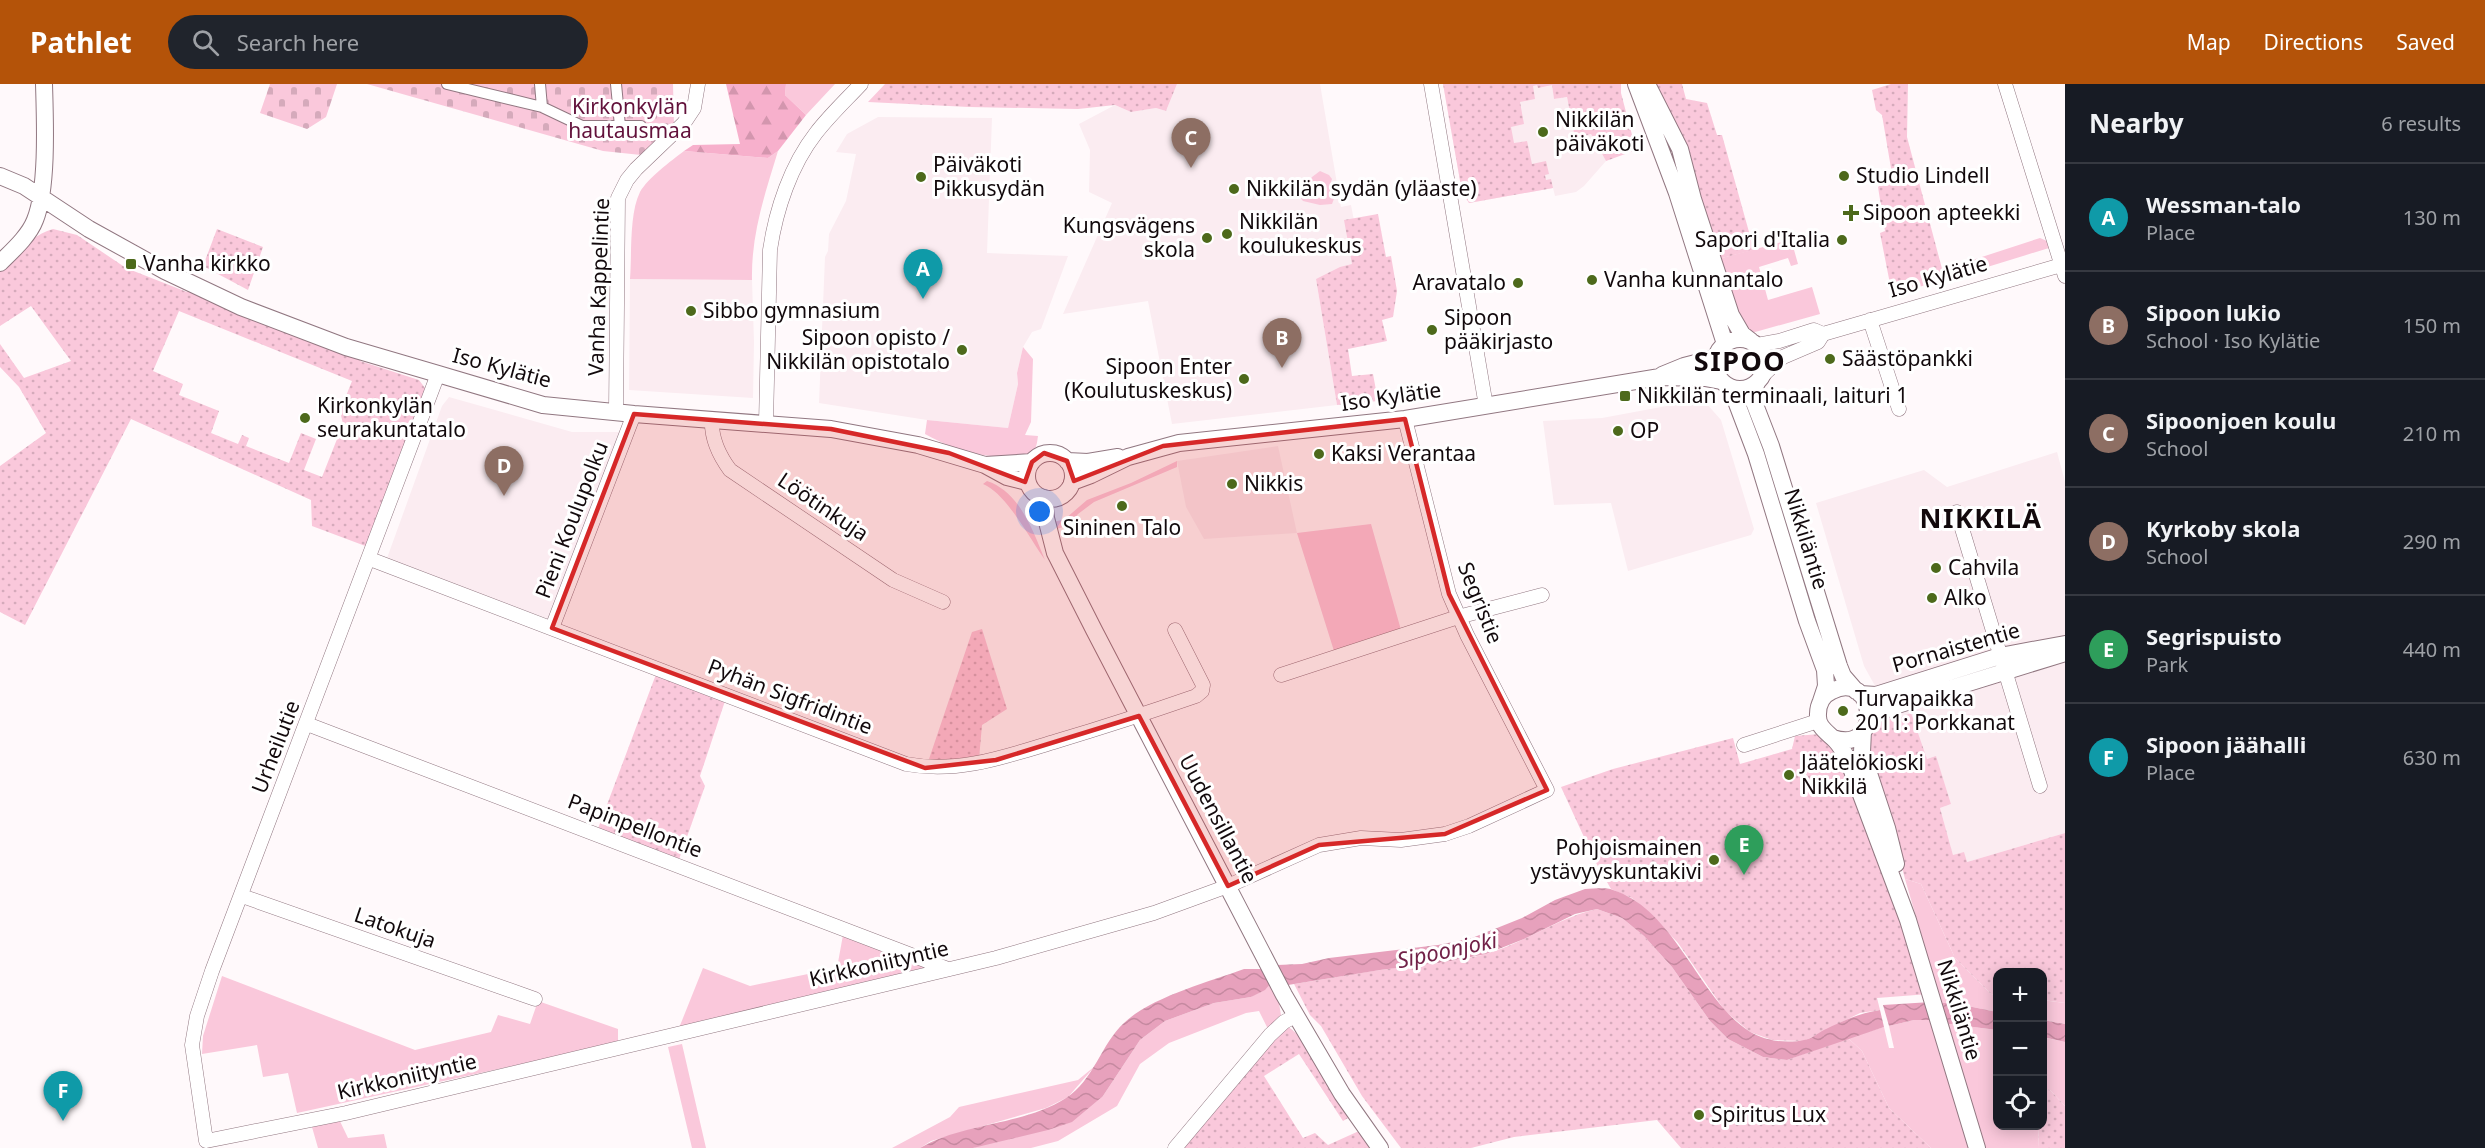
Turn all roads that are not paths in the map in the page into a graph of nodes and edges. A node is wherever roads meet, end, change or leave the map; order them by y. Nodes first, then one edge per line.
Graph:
1 (44, 84) edge
2 (447, 84) edge
3 (540, 84) edge
4 (616, 84) edge
5 (698, 84) edge
6 (861, 84) edge
7 (1431, 84) edge
8 (1636, 84) edge
9 (1647, 84) edge
10 (2005, 84) edge
11 (467, 86) edge
12 (542, 107) junction
13 (620, 126) junction
14 (641, 126) dead end
15 (0, 176) edge
16 (41, 198) junction
17 (0, 263) edge
18 (2064, 269) edge
19 (1870, 320) junction
20 (1823, 334) junction
21 (1754, 343) junction
22 (1720, 351) junction
23 (438, 374) junction
24 (1660, 377) junction
25 (1760, 379) junction
26 (1726, 384) junction
27 (1486, 406) junction
28 (1899, 409) dead end
29 (616, 412) junction
30 (1405, 419) junction
31 (632, 420) junction
32 (712, 420) junction
33 (766, 423) junction
34 (1128, 457) junction
35 (1067, 461) junction
36 (1032, 462) junction
37 (985, 465) junction
38 (1027, 482) junction
39 (1072, 482) junction
40 (1044, 498) junction
41 (1957, 512) dead end
42 (370, 559) junction
43 (1542, 595) dead end
44 (943, 602) dead end
45 (1458, 617) junction
46 (552, 628) junction
47 (1175, 630) dead end
48 (2065, 644) edge
49 (2065, 653) edge
50 (2003, 663) junction
51 (1281, 675) dead end
52 (1858, 693) junction
53 (1820, 704) junction
54 (1139, 716) junction
55 (1818, 721) junction
56 (307, 724) junction
57 (1865, 728) junction
58 (1833, 738) junction
59 (1744, 745) dead end
60 (2040, 786) dead end
61 (1547, 790) joint
62 (1228, 886) junction
63 (242, 896) junction
64 (1908, 920) junction
65 (948, 969) junction
66 (535, 999) dead end
67 (1295, 1016) junction
68 (206, 1141) joint
69 (1175, 1148) edge
70 (1380, 1148) edge
71 (1977, 1148) edge

1 - 16 street
2 - 11 street
3 - 12 street
4 - 13 street
5 - 29 street, Vanha Kappelintie
6 - 33 street
7 - 27 street
8 - 22 street
9 - 21 street
10 - 18 street
11 - 12 street
12 - 13 street
13 - 14 street
15 - 16 street, Iso Kylätie
16 - 17 street
16 - 23 street, Iso Kylätie
18 - 19 street, Iso Kylätie
19 - 20 street, Iso Kylätie
19 - 28 street
20 - 21 street, Iso Kylätie
20 - 25 street, Iso Kylätie
21 - 22 street
21 - 25 street
22 - 24 street, Iso Kylätie
22 - 26 street
23 - 29 street, Iso Kylätie
23 - 42 street, Urheilutie
24 - 26 street, Iso Kylätie
24 - 27 street, Iso Kylätie
25 - 26 street
25 - 52 street, Nikkiläntie
26 - 53 street, Nikkiläntie
27 - 30 street, Iso Kylätie
29 - 31 street, Iso Kylätie
30 - 34 street, Iso Kylätie
30 - 45 street, Segristie
31 - 32 street, Iso Kylätie
31 - 46 street, Pieni Koulupolku
32 - 33 street, Iso Kylätie
32 - 44 street, Löötinkuja
33 - 37 street, Iso Kylätie
34 - 35 street, Iso Kylätie
34 - 39 street, Iso Kylätie
35 - 36 street
35 - 39 street
36 - 37 street, Iso Kylätie
36 - 38 street
37 - 38 street, Iso Kylätie
38 - 40 street
39 - 40 street
40 - 54 street, Uudensillantie
41 - 50 street
42 - 46 street, Pyhän Sigfridintie
42 - 56 street, Urheilutie
43 - 45 street
45 - 51 street
45 - 61 street, Segristie
46 - 54 street, Pyhän Sigfridintie
47 - 54 street, Pyhän Sigfridintie
48 - 50 street, Pornaistentie
49 - 50 street, Pornaistentie
50 - 52 street, Pornaistentie
50 - 57 street, Pornaistentie
50 - 60 street
52 - 53 street
52 - 57 street
53 - 55 street
54 - 62 street, Uudensillantie
55 - 58 street
55 - 59 street
56 - 63 street, Urheilutie
56 - 65 street, Papinpellontie
57 - 58 street
57 - 64 street, Nikkiläntie
58 - 64 street, Nikkiläntie
61 - 62 street, Kirkkoniityntie
62 - 65 street, Kirkkoniityntie
62 - 67 street, Uudensillantie
63 - 66 street, Latokuja
63 - 68 street, Urheilutie
64 - 71 street, Nikkiläntie
65 - 68 street, Kirkkoniityntie
67 - 69 street
67 - 70 street, Uudensillantie

